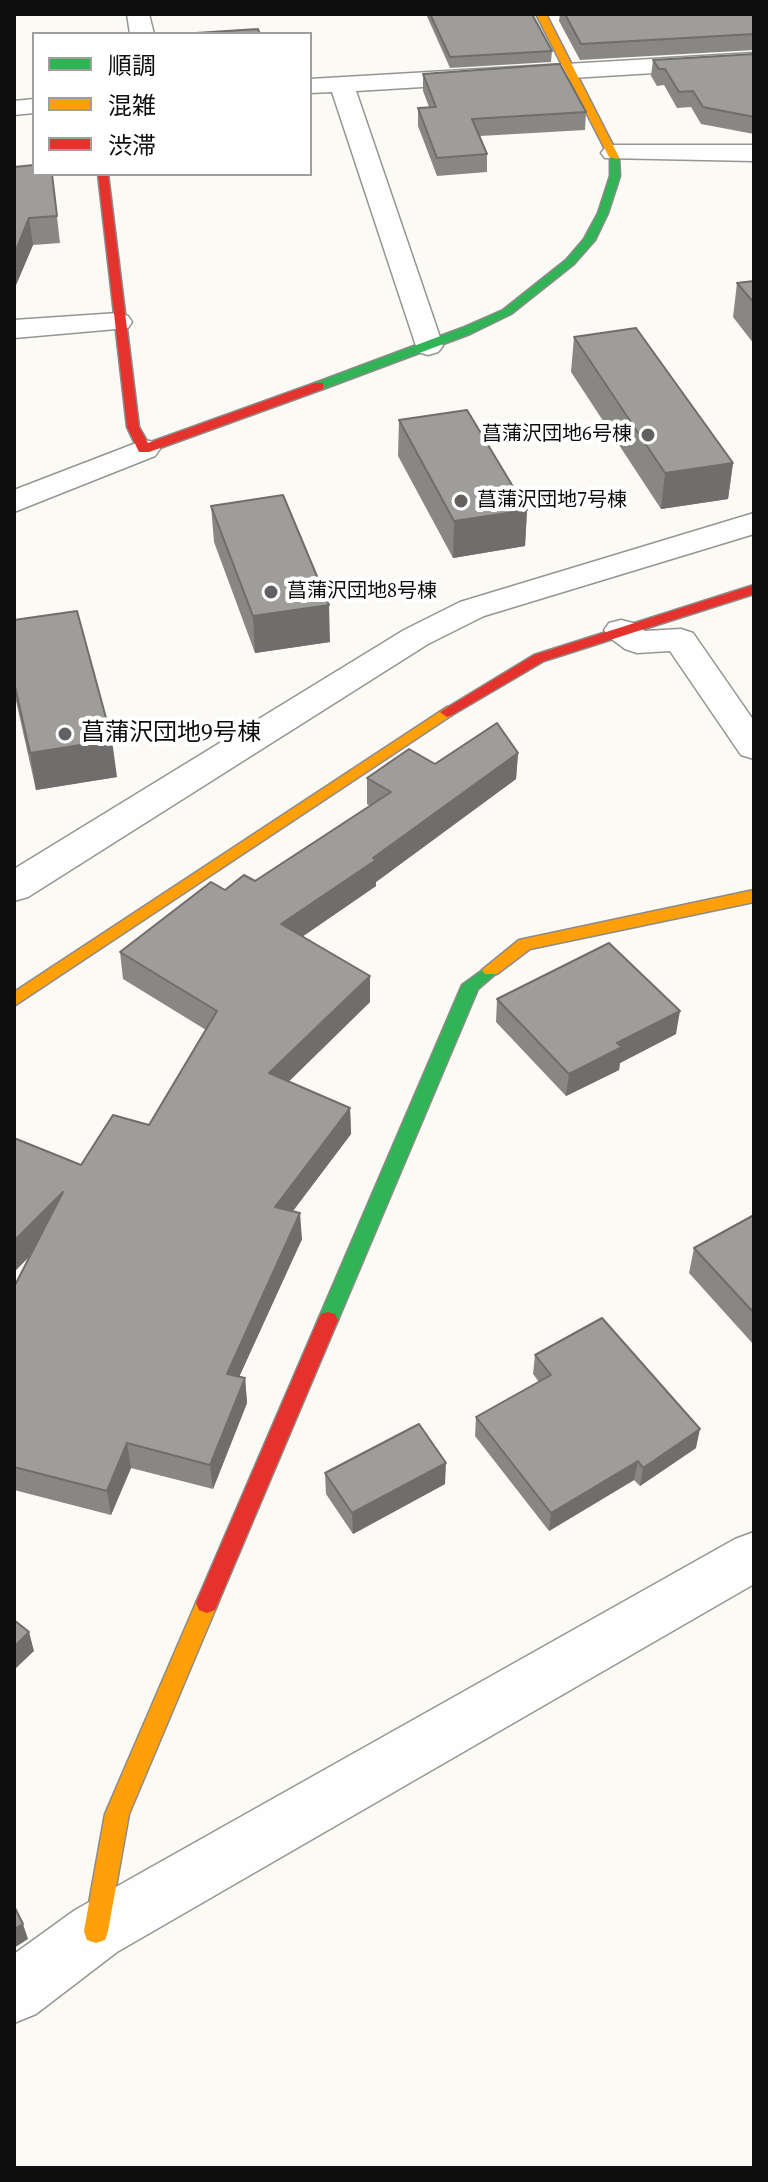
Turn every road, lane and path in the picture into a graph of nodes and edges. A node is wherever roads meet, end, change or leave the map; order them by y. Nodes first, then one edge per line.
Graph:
1 (541, 14) edge
2 (754, 60) edge
3 (573, 70) junction
4 (342, 84) junction
5 (312, 86) edge
6 (614, 153) junction
7 (754, 153) edge
8 (103, 176) edge
9 (118, 322) junction
10 (14, 329) edge
11 (428, 346) junction
12 (144, 449) junction
13 (14, 502) edge
14 (754, 523) edge
15 (754, 589) edge
16 (621, 630) junction
17 (754, 747) edge
18 (14, 887) edge
19 (754, 896) edge
20 (14, 1000) edge
21 (754, 1556) edge
22 (96, 1931) junction
23 (14, 1992) edge

1 - 3 street
2 - 3 street
3 - 4 street
3 - 6 street
4 - 5 street
4 - 11 street
6 - 7 street
6 - 11 street
8 - 9 street
9 - 10 street
9 - 12 street
11 - 12 street
12 - 13 street
14 - 18 street
15 - 16 street
16 - 17 street
16 - 20 street
19 - 22 street
21 - 22 street
22 - 23 street

